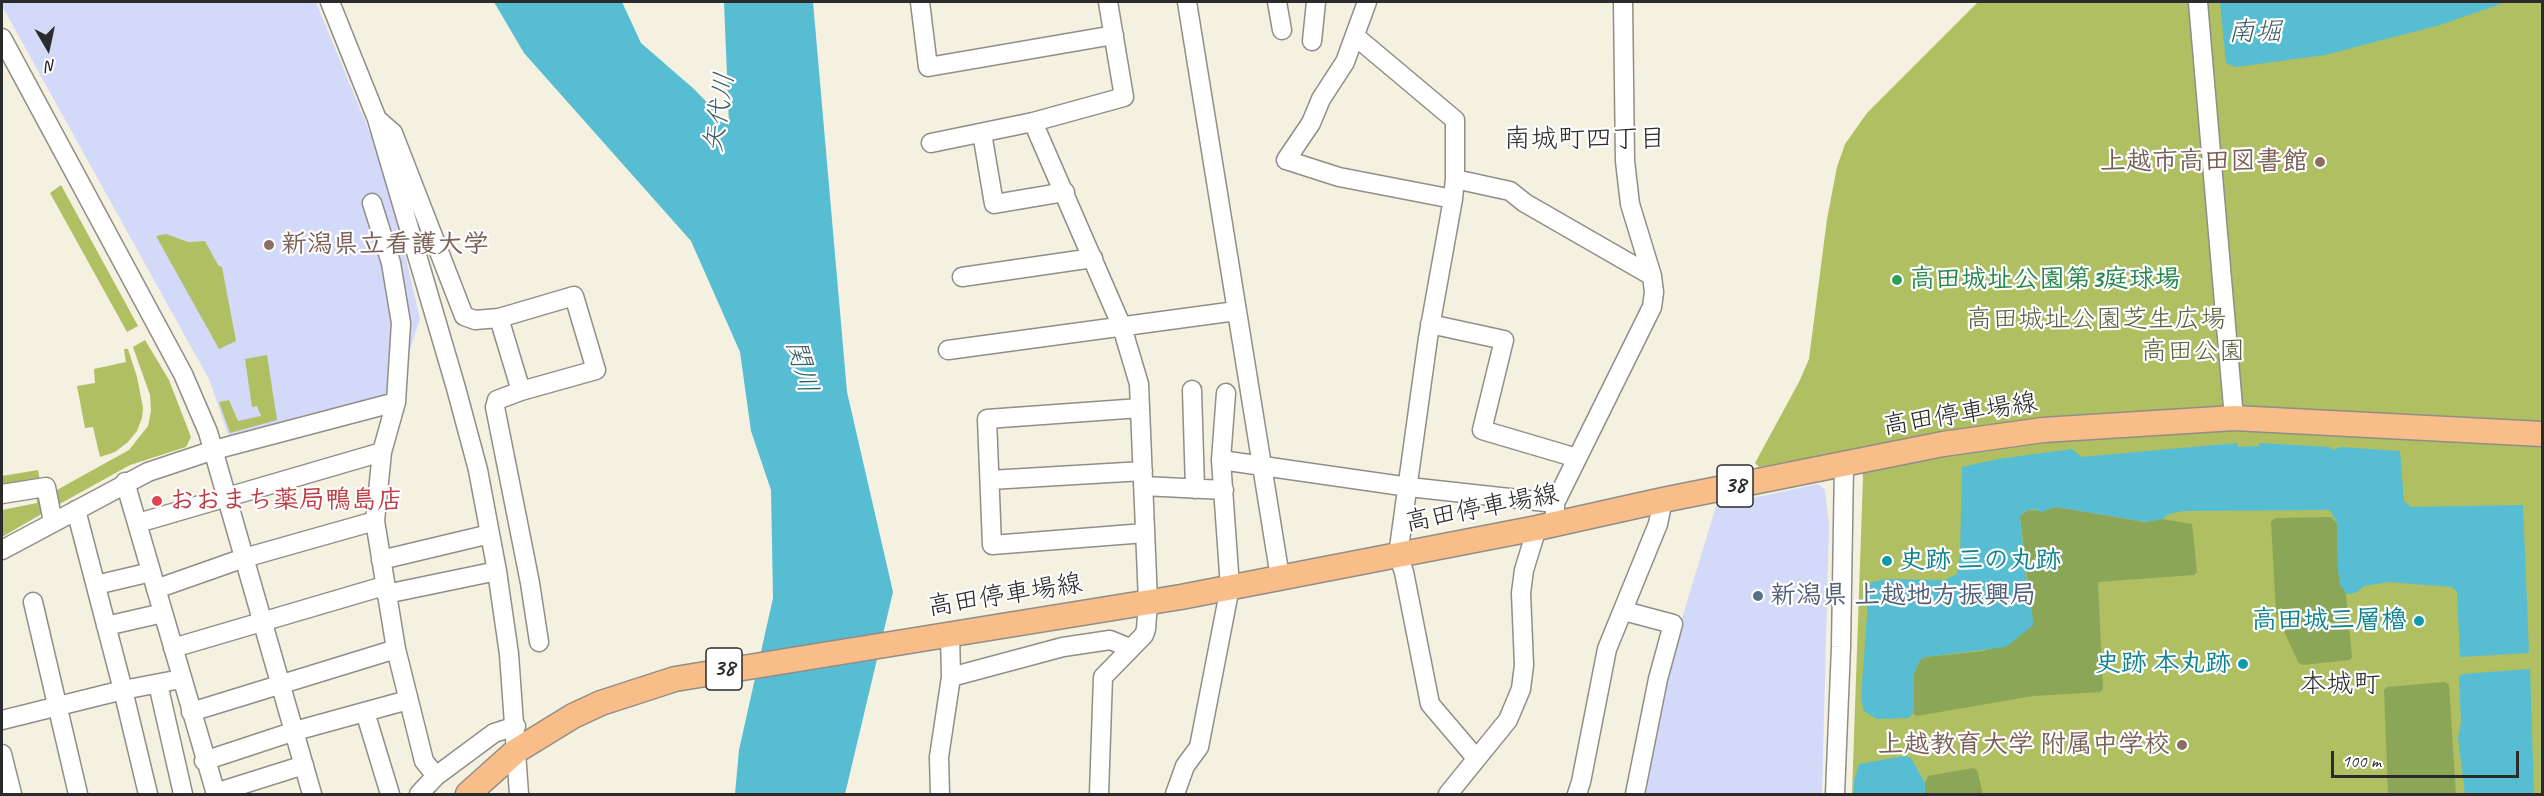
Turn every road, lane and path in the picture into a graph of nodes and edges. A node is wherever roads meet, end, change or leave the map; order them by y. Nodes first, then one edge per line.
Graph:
1 (330, 2) edge
2 (920, 2) edge
3 (1108, 2) edge
4 (1187, 2) edge
5 (1277, 2) edge
6 (1316, 2) edge
7 (1367, 2) edge
8 (1623, 2) edge
9 (2198, 2) edge
10 (1282, 30) dead end
11 (1114, 35) junction
12 (1355, 36) junction
13 (2, 38) edge
14 (1312, 41) dead end
15 (377, 119) junction
16 (1033, 122) junction
17 (982, 133) junction
18 (931, 143) dead end
19 (1455, 179) junction
20 (1065, 192) junction
21 (1453, 198) junction
22 (372, 203) dead end
23 (1093, 258) junction
24 (1652, 276) junction
25 (962, 277) dead end
26 (1236, 311) junction
27 (499, 318) junction
28 (1430, 324) junction
29 (1122, 327) junction
30 (948, 350) dead end
31 (1192, 390) dead end
32 (521, 392) junction
33 (1226, 393) dead end
34 (396, 402) junction
35 (1140, 408) junction
36 (2234, 418) junction
37 (2542, 434) edge
38 (214, 450) junction
39 (382, 452) junction
40 (1577, 458) junction
41 (1221, 460) junction
42 (1260, 465) junction
43 (1844, 465) junction
44 (1143, 479) junction
45 (990, 480) junction
46 (125, 482) junction
47 (1409, 487) junction
48 (1195, 489) junction
49 (1224, 490) junction
50 (2, 494) edge
51 (226, 496) junction
52 (1663, 500) junction
53 (76, 510) junction
54 (1549, 518) junction
55 (375, 521) junction
56 (53, 522) junction
57 (138, 524) junction
58 (1145, 533) junction
59 (490, 534) junction
60 (2, 550) edge
61 (1398, 555) junction
62 (244, 558) junction
63 (381, 560) junction
64 (497, 570) junction
65 (1280, 577) junction
66 (154, 581) junction
67 (96, 585) junction
68 (1230, 587) junction
69 (385, 590) junction
70 (33, 602) dead end
71 (1148, 602) junction
72 (1624, 611) junction
73 (163, 613) junction
74 (263, 621) junction
75 (106, 626) junction
76 (943, 635) junction
77 (539, 642) dead end
78 (173, 648) junction
79 (1130, 648) junction
80 (396, 649) junction
81 (951, 677) junction
82 (182, 679) junction
83 (158, 684) junction
84 (281, 685) junction
85 (123, 690) junction
86 (408, 700) junction
87 (58, 706) junction
88 (191, 712) junction
89 (365, 712) junction
90 (2, 720) edge
91 (295, 731) junction
92 (519, 740) junction
93 (2, 754) edge
94 (1476, 758) junction
95 (204, 761) junction
96 (304, 765) junction
97 (436, 776) junction
98 (216, 794) edge
99 (12, 795) edge
100 (78, 795) edge
101 (148, 795) edge
102 (183, 795) edge
103 (312, 795) edge
104 (390, 795) edge
105 (419, 795) edge
106 (468, 795) edge
107 (519, 795) edge
108 (940, 795) edge
109 (1099, 795) edge
110 (1175, 795) edge
111 (1448, 795) edge
112 (1577, 795) edge
113 (1635, 795) edge
114 (1835, 795) edge

1 - 15 street
2 - 11 street
3 - 11 street
4 - 26 street
5 - 10 street
6 - 14 street
7 - 12 street
8 - 24 street
9 - 36 street
11 - 16 street
12 - 19 street
12 - 21 street
13 - 38 street
15 - 27 street
15 - 59 street
16 - 17 street
16 - 20 street
17 - 18 street
17 - 20 street
19 - 21 street
19 - 24 street
20 - 23 street
21 - 28 street
22 - 34 street
23 - 25 street
23 - 29 street
24 - 40 street
26 - 29 street
26 - 42 street
27 - 32 street
27 - 32 street
28 - 40 street
28 - 47 street
29 - 30 street
29 - 35 street
31 - 48 street
32 - 77 street
33 - 41 street
34 - 38 street
34 - 39 street
35 - 44 street
35 - 45 street
36 - 37 main road, 高田停車場線 / 38
36 - 43 main road, 高田停車場線 / 38
38 - 46 street
38 - 51 street
39 - 51 street
39 - 55 street
40 - 54 street
41 - 42 street
41 - 49 street
42 - 47 street
42 - 65 street
43 - 52 main road, 高田停車場線 / 38
43 - 114 street
44 - 45 street
44 - 48 street
44 - 58 street
45 - 58 street
46 - 53 street
46 - 57 street
47 - 54 street
47 - 61 street
48 - 49 street
49 - 68 street
50 - 56 street
51 - 57 street
51 - 62 street
52 - 54 main road, 高田停車場線 / 38
52 - 72 street
53 - 56 street
53 - 67 street
54 - 61 main road, 高田停車場線 / 38
54 - 94 street
55 - 62 street
55 - 63 street
56 - 60 street
57 - 66 street
58 - 71 street
59 - 63 street
59 - 64 street
61 - 65 main road, 高田停車場線 / 38
61 - 94 street
62 - 66 street
62 - 74 street
63 - 69 street
64 - 69 street
64 - 92 street
65 - 68 main road, 高田停車場線 / 38
66 - 67 street
66 - 73 street
67 - 75 street
68 - 71 main road, 高田停車場線 / 38
68 - 110 street
69 - 74 street
69 - 80 street
70 - 87 street
71 - 76 main road, 高田停車場線 / 38
71 - 79 street
72 - 112 street
72 - 113 street
73 - 75 street
73 - 78 street
74 - 78 street
74 - 84 street
75 - 85 street
76 - 81 street
76 - 92 main road, 高田停車場線 / 38
78 - 82 street
79 - 81 street
79 - 109 street
80 - 84 street
80 - 86 street
81 - 108 street
82 - 83 street
82 - 88 street
83 - 85 street
83 - 102 street
84 - 88 street
84 - 91 street
85 - 87 street
85 - 101 street
86 - 89 street
86 - 97 street
87 - 90 street
87 - 100 street
88 - 95 street
89 - 91 street
89 - 104 street
91 - 95 street
91 - 96 street
92 - 97 street
92 - 106 main road, 高田停車場線 / 38
92 - 107 street
93 - 99 street
94 - 111 street
95 - 98 street
96 - 98 street
96 - 103 street
97 - 105 street

